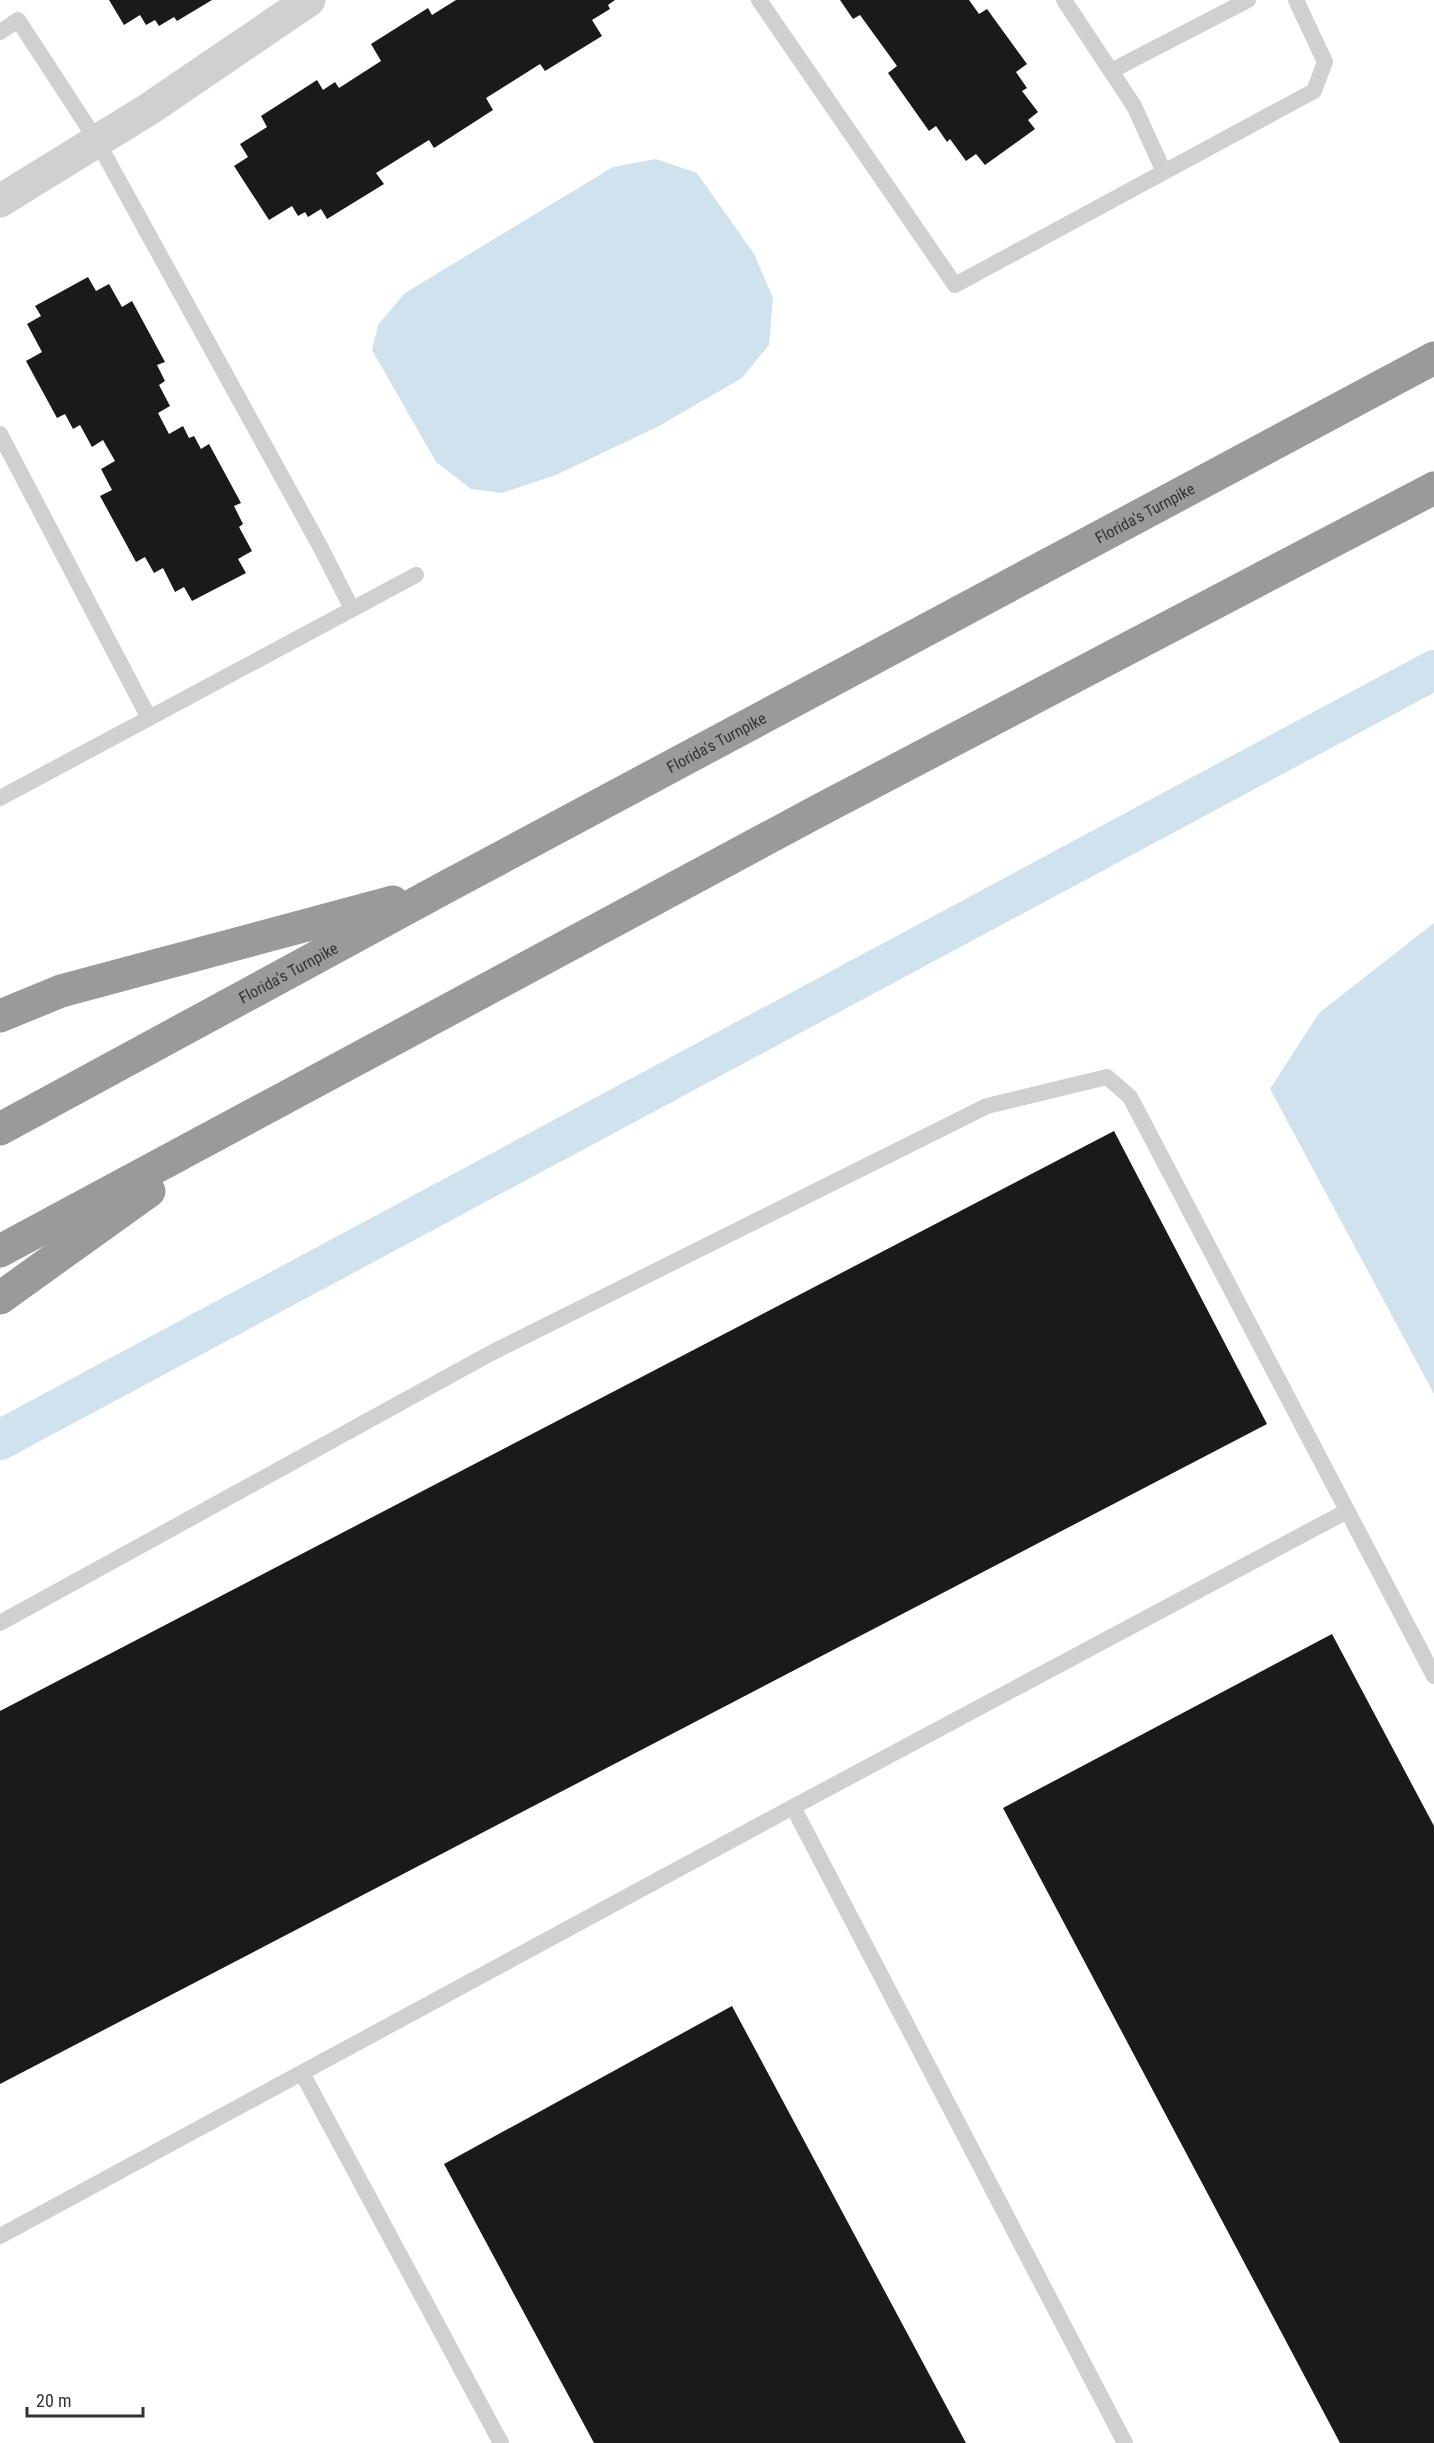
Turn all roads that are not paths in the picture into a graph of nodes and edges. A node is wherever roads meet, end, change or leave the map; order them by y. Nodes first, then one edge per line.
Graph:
1 (309, 0) edge
2 (759, 0) edge
3 (1064, 0) edge
4 (1248, 0) edge
5 (1296, 0) edge
6 (0, 32) edge
7 (1111, 72) junction
8 (98, 141) junction
9 (1164, 172) junction
10 (0, 201) edge
11 (1434, 358) edge
12 (0, 434) edge
13 (1434, 488) edge
14 (416, 575) dead end
15 (352, 609) junction
16 (149, 718) junction
17 (0, 798) edge
18 (444, 888) junction
19 (0, 1016) edge
20 (260, 1112) junction
21 (0, 1129) edge
22 (0, 1251) edge
23 (0, 1298) edge
24 (1347, 1511) junction
25 (0, 1623) edge
26 (1434, 1676) edge
27 (793, 1807) junction
28 (302, 2073) junction
29 (0, 2236) edge
30 (501, 2443) edge
31 (1125, 2443) edge

1 - 8 street
2 - 9 lane
3 - 7 lane
4 - 7 lane
5 - 9 lane
6 - 8 lane
7 - 9 lane
8 - 10 street
8 - 15 lane
11 - 18 highway, Florida's Turnpike
12 - 16 lane
13 - 20 highway
14 - 15 lane
15 - 16 lane
16 - 17 lane
18 - 19 highway
18 - 21 highway, Florida's Turnpike
20 - 22 highway
20 - 23 highway
24 - 25 lane
24 - 26 lane
24 - 27 lane
27 - 28 lane
27 - 31 lane
28 - 29 lane
28 - 30 lane

